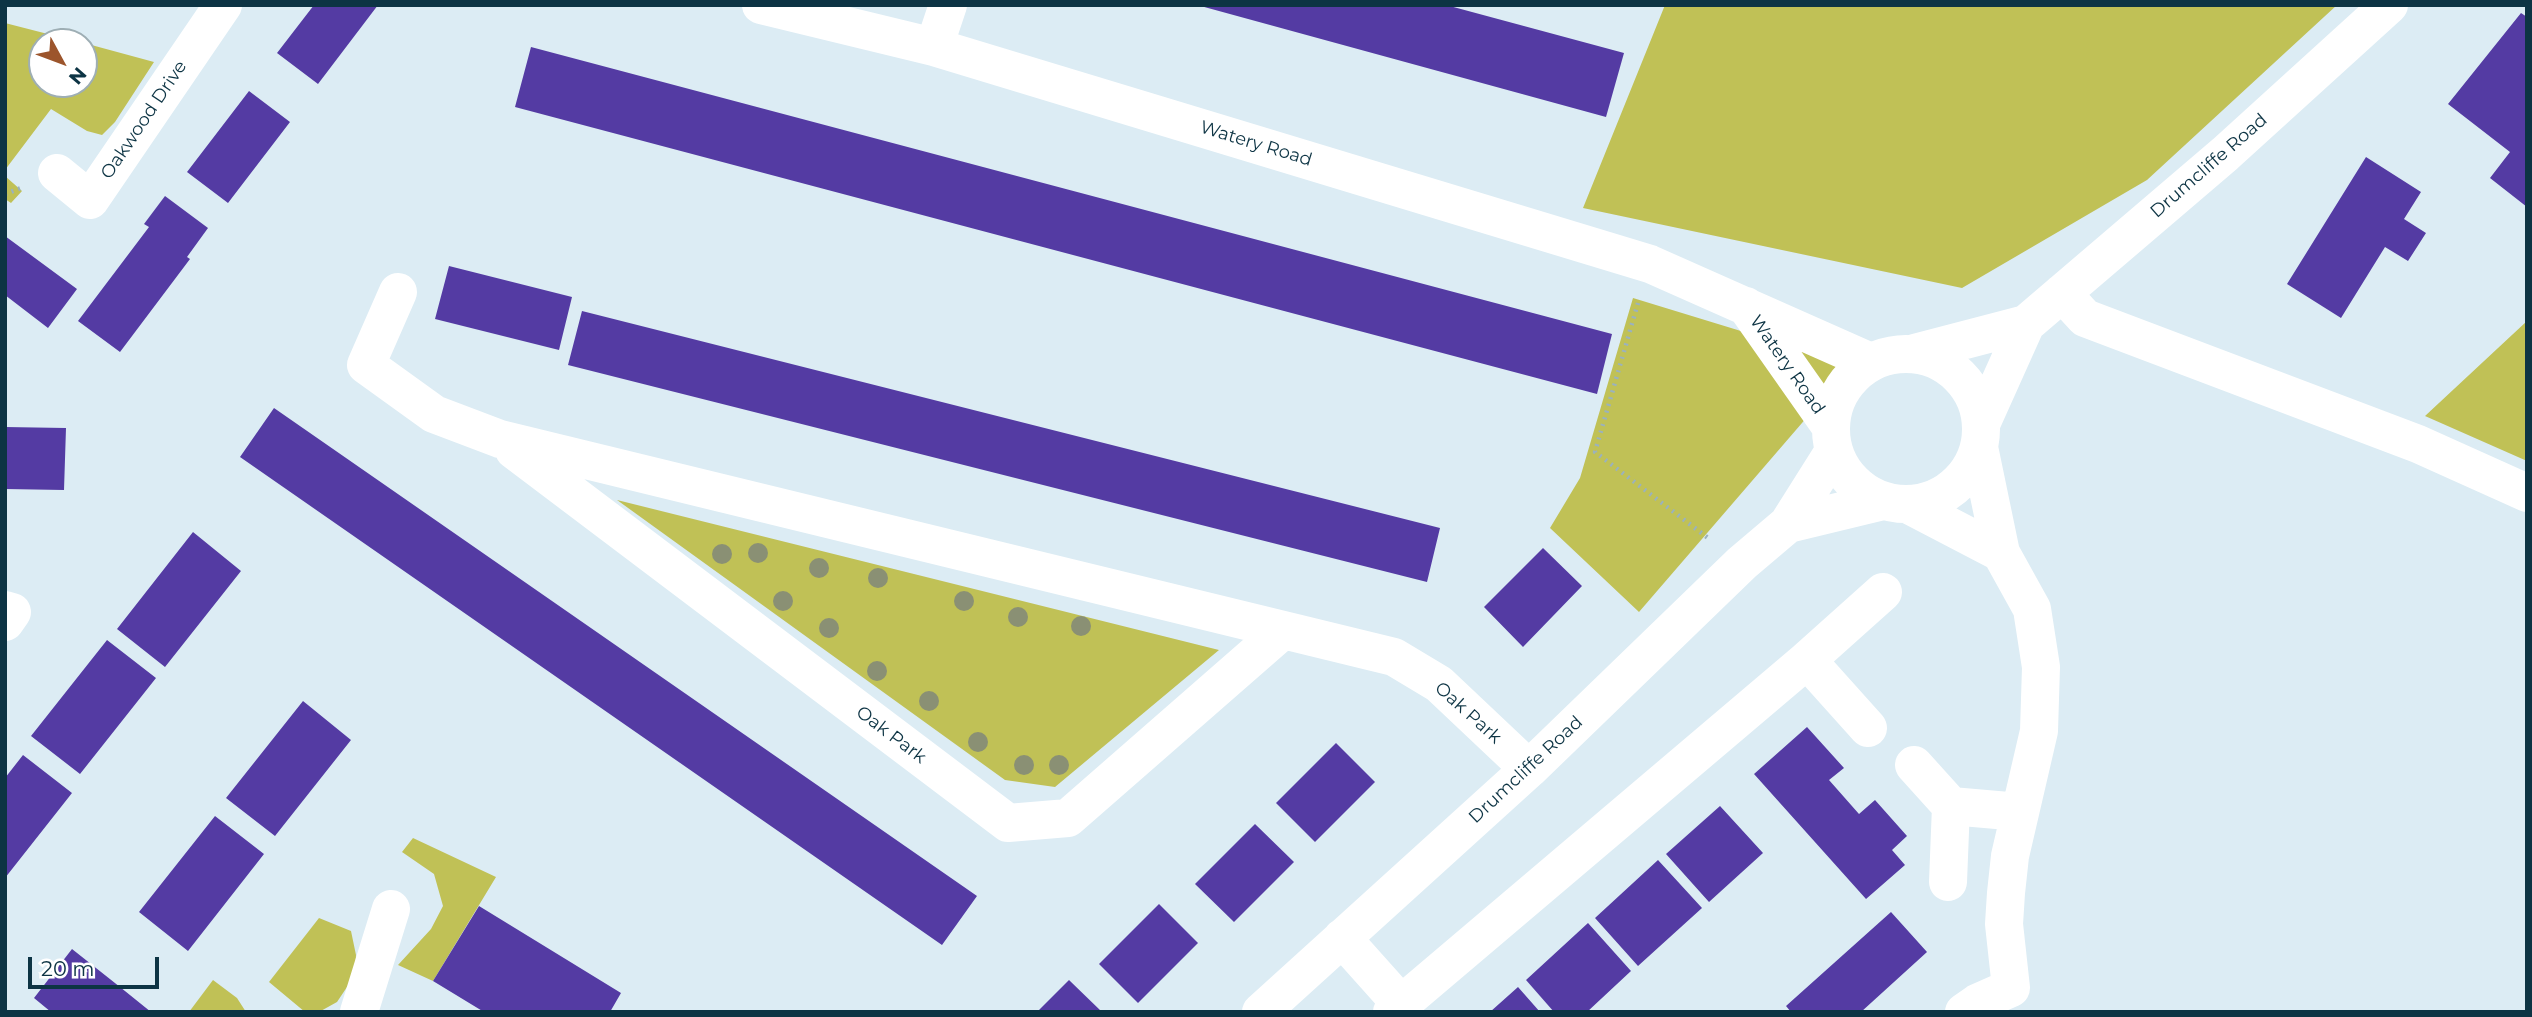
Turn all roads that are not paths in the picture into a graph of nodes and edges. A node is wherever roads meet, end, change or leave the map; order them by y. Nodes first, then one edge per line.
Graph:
1 (223, 5) edge
2 (761, 5) edge
3 (948, 5) edge
4 (2389, 5) edge
5 (934, 47) junction
6 (57, 173) dead end
7 (398, 292) dead end
8 (2062, 293) junction
9 (1744, 304) junction
10 (2026, 324) junction
11 (1915, 353) junction
12 (1871, 362) junction
13 (1980, 435) junction
14 (500, 439) junction
15 (1832, 439) junction
16 (2527, 493) edge
17 (1895, 502) junction
18 (1788, 524) junction
19 (2001, 553) junction
20 (1882, 592) dead end
21 (5, 610) edge
22 (5, 622) edge
23 (1282, 631) junction
24 (1807, 660) junction
25 (1868, 728) dead end
26 (1914, 765) dead end
27 (1529, 769) junction
28 (1951, 806) junction
29 (2020, 811) junction
30 (1948, 882) dead end
31 (391, 909) dead end
32 (1342, 938) junction
33 (2015, 1000) edge
34 (1396, 1008) edge
35 (359, 1012) edge
36 (1261, 1012) edge
37 (1964, 1012) edge

1 - 6 street, Oakwood Drive
2 - 5 street, Watery Road
3 - 5 street
4 - 8 street, Drumcliffe Road
5 - 9 street, Watery Road
7 - 14 street, Oak Park
8 - 10 street, Drumcliffe Road
8 - 16 street
9 - 12 street, Watery Road
9 - 15 street, Watery Road
10 - 11 street, Drumcliffe Road
10 - 13 street, Drumcliffe Road
11 - 12 street, Drumcliffe Road
11 - 13 street
12 - 15 street, Drumcliffe Road
13 - 17 street, Drumcliffe Road
13 - 19 street
14 - 23 street, Oak Park
14 - 23 street, Oak Park
15 - 17 street
15 - 18 street, Drumcliffe Road
17 - 18 street, Drumcliffe Road
17 - 19 street
18 - 27 street, Drumcliffe Road
19 - 29 street
20 - 24 street
21 - 22 street
23 - 27 street, Oak Park
24 - 25 street
24 - 34 street
26 - 28 street
27 - 32 street, Drumcliffe Road
28 - 29 street
28 - 30 street
29 - 33 street
31 - 35 street
32 - 34 street
32 - 36 street, Drumcliffe Road
33 - 37 street

